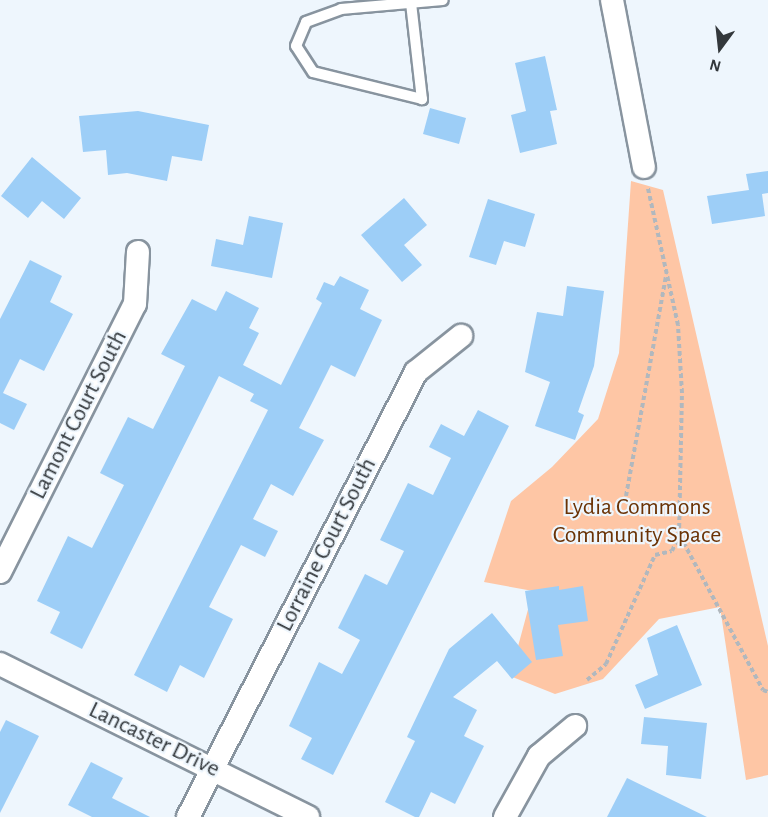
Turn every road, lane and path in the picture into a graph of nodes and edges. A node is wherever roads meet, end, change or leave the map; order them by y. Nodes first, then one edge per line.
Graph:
1 (443, 0) edge
2 (612, 0) edge
3 (411, 3) junction
4 (644, 167) joint
5 (138, 252) dead end
6 (667, 272) junction
7 (461, 336) dead end
8 (626, 496) dead end
9 (679, 535) junction
10 (0, 572) edge
11 (0, 664) edge
12 (587, 680) dead end
13 (768, 692) edge
14 (574, 726) dead end
15 (212, 769) junction
16 (188, 817) edge
17 (308, 817) edge
18 (505, 817) edge

1 - 3 lane
2 - 4 street
3 - 3 lane
4 - 6 path
5 - 10 street, Lamont Court South
6 - 8 path
6 - 9 path
7 - 15 street, Lorraine Court South
9 - 12 path
9 - 13 path
11 - 15 street, Lancaster Drive
14 - 18 street
15 - 16 street, Lorraine Court South
15 - 17 street, Lancaster Drive

